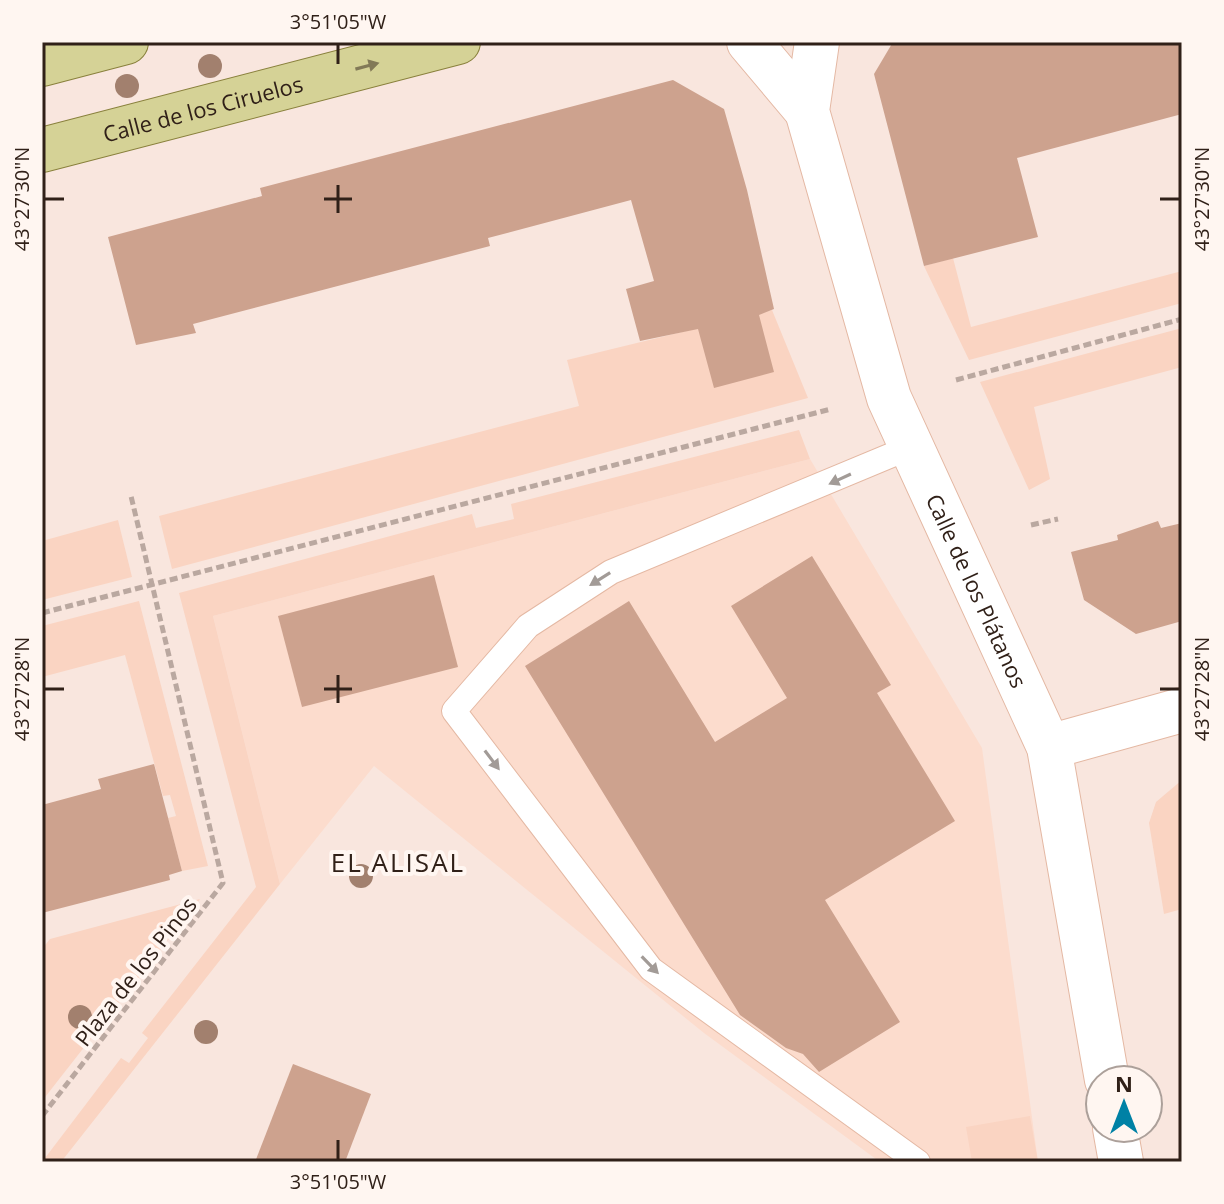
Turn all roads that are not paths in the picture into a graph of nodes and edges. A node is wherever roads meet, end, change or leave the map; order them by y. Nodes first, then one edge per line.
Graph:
1 (126, 42) edge
2 (458, 42) edge
3 (749, 42) edge
4 (817, 42) edge
5 (42, 64) edge
6 (807, 111) junction
7 (42, 150) edge
8 (911, 447) junction
9 (1182, 710) edge
10 (1049, 747) junction
11 (1104, 1064) edge
12 (918, 1162) edge

1 - 5 main road
7 -> 2 main road, Calle de los Ciruelos
3 - 6 street, Calle de los Plátanos
4 - 6 street, Calle de los Plátanos
6 - 8 street, Calle de los Plátanos
8 - 10 street, Calle de los Plátanos
8 -> 12 lane
9 - 10 street
10 - 11 street, Calle de los Plátanos

